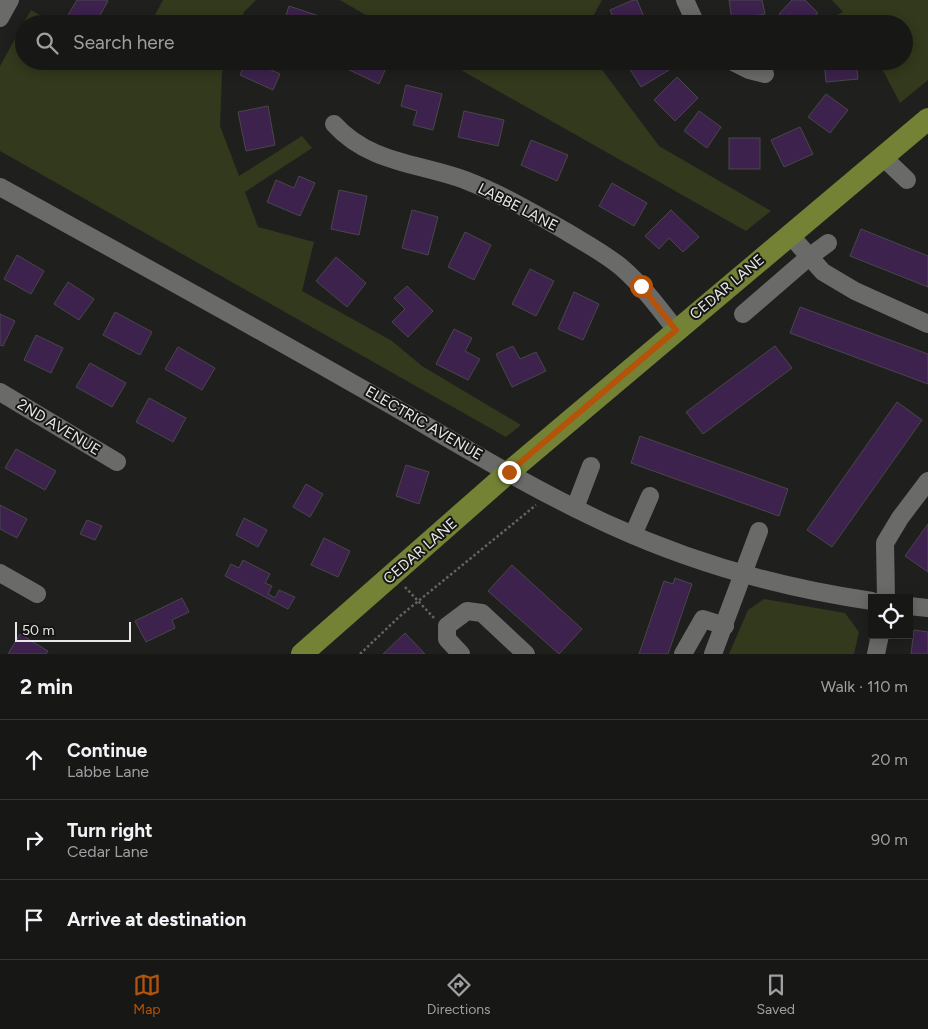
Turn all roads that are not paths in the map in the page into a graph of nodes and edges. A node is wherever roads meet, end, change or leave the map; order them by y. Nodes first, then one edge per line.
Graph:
1 (10, 0) edge
2 (686, 0) edge
3 (692, 15) edge
4 (0, 18) edge
5 (749, 70) edge
6 (765, 74) dead end
7 (928, 119) edge
8 (334, 124) dead end
9 (883, 157) junction
10 (907, 180) dead end
11 (0, 187) edge
12 (790, 235) junction
13 (828, 243) dead end
14 (809, 257) junction
15 (742, 314) dead end
16 (928, 324) edge
17 (676, 330) junction
18 (0, 392) edge
19 (117, 462) dead end
20 (591, 466) dead end
21 (509, 472) junction
22 (928, 481) edge
23 (650, 496) dead end
24 (576, 508) junction
25 (759, 531) dead end
26 (633, 535) junction
27 (0, 573) edge
28 (744, 574) junction
29 (37, 594) dead end
30 (886, 594) edge
31 (868, 600) edge
32 (913, 606) edge
33 (928, 608) edge
34 (725, 626) junction
35 (879, 639) edge
36 (302, 654) edge
37 (461, 654) edge
38 (526, 654) edge
39 (683, 654) edge
40 (713, 654) edge
41 (876, 654) edge

1 - 4 street
2 - 3 street
5 - 6 street
7 - 9 main road, CEDAR LANE
8 - 17 street, LABBE LANE
9 - 10 street
9 - 12 main road, CEDAR LANE
11 - 21 street, ELECTRIC AVENUE
12 - 14 street
12 - 17 main road, CEDAR LANE
13 - 14 street
14 - 15 street
14 - 16 street
17 - 21 main road, CEDAR LANE
18 - 19 street, 2ND AVENUE
20 - 24 street
21 - 24 street, ELECTRIC AVENUE
21 - 36 main road, CEDAR LANE
22 - 30 street
23 - 26 street
24 - 26 street, ELECTRIC AVENUE
25 - 28 street
26 - 28 street, ELECTRIC AVENUE
27 - 29 street
28 - 31 street, ELECTRIC AVENUE
28 - 34 street
32 - 33 street
34 - 39 street
34 - 40 street
35 - 41 street
37 - 38 street

